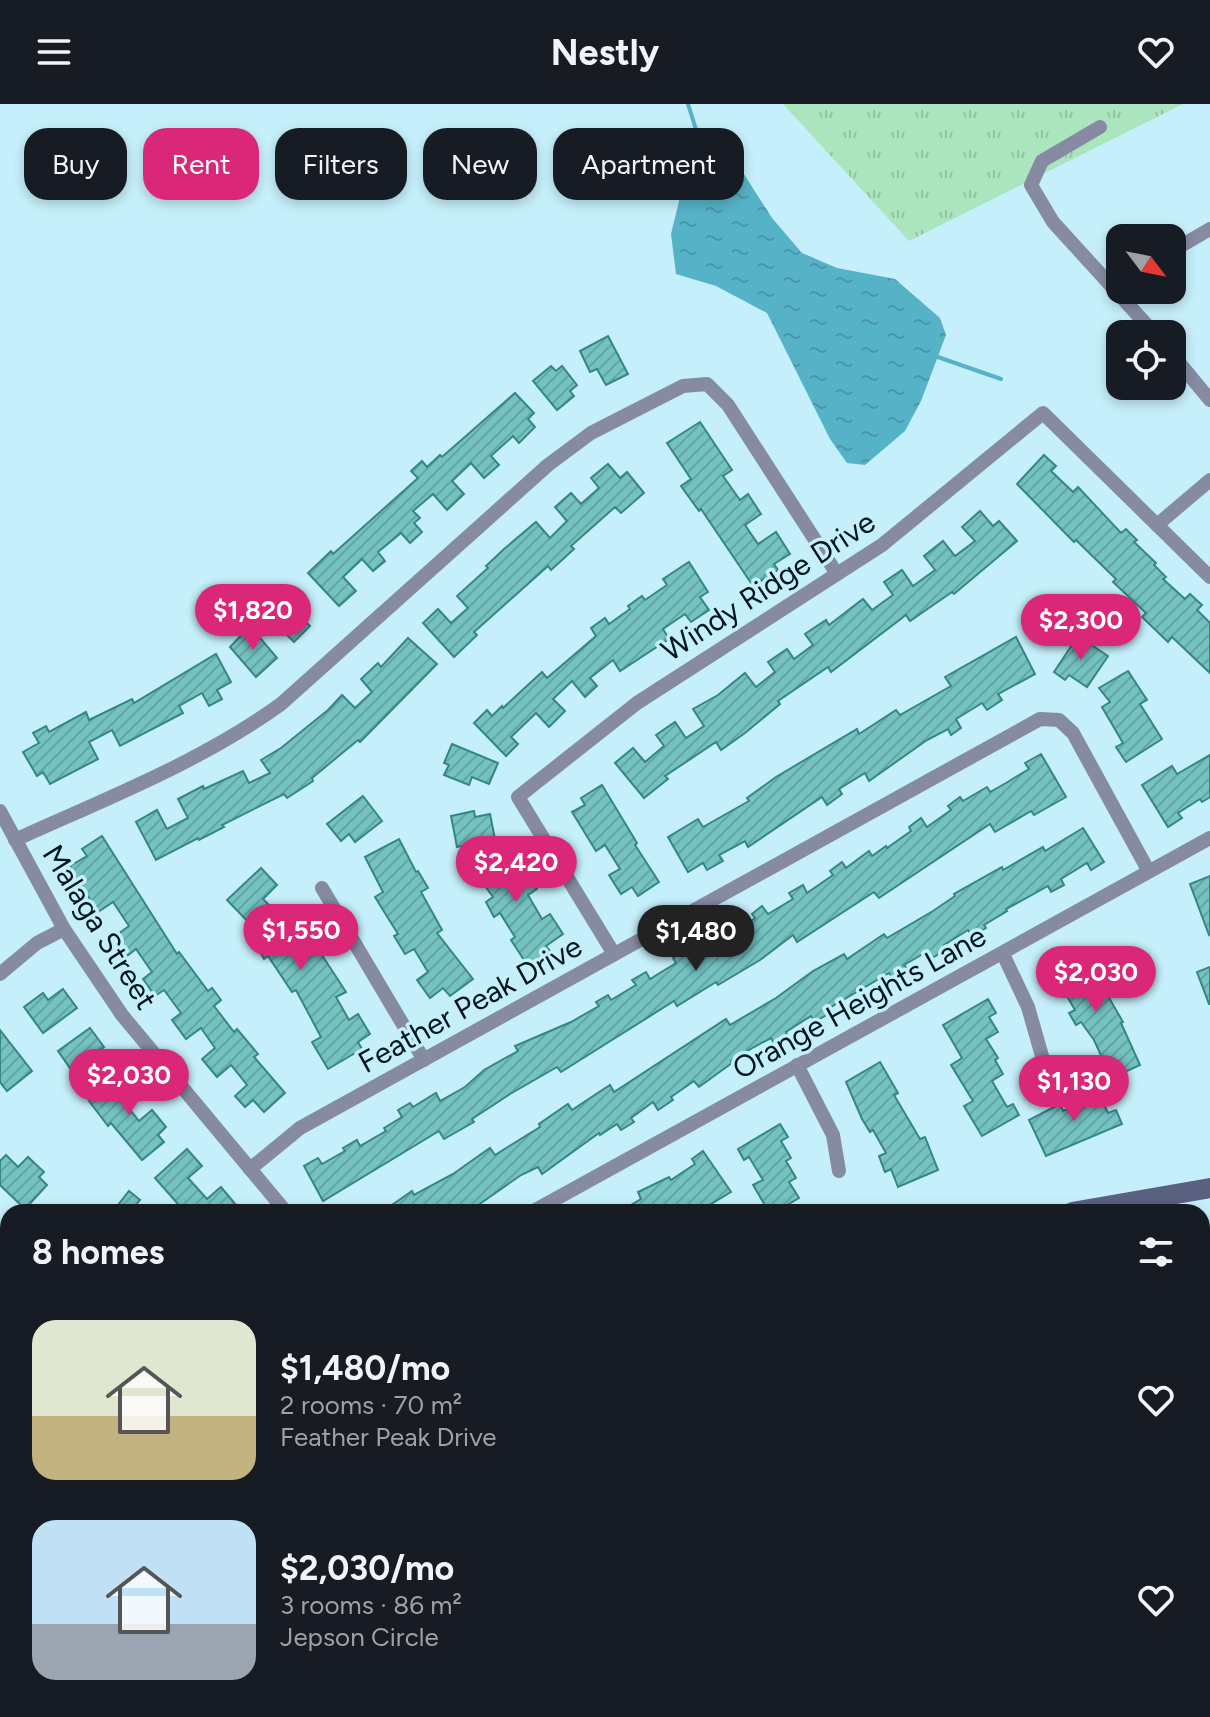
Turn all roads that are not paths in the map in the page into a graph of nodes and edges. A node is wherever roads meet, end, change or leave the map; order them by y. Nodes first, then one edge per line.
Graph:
1 (1100, 127) dead end
2 (1210, 229) edge
3 (1186, 243) edge
4 (1106, 277) edge
5 (1130, 304) edge
6 (1143, 320) edge
7 (1186, 371) edge
8 (1210, 400) edge
9 (1210, 480) edge
10 (1157, 525) junction
11 (837, 574) junction
12 (1210, 577) edge
13 (0, 811) edge
14 (1210, 838) edge
15 (15, 840) junction
16 (1148, 870) junction
17 (322, 888) dead end
18 (64, 929) junction
19 (614, 954) junction
20 (1003, 954) junction
21 (0, 974) edge
22 (424, 1060) junction
23 (1044, 1063) dead end
24 (797, 1065) junction
25 (250, 1169) junction
26 (839, 1171) dead end
27 (1210, 1188) edge
28 (279, 1204) edge
29 (546, 1204) edge
30 (1118, 1204) edge

1 - 4 street
2 - 3 street
5 - 6 street
7 - 8 street
9 - 10 street
10 - 11 street, Windy Ridge Drive
10 - 12 street
11 - 15 street
11 - 19 street, Windy Ridge Drive
13 - 15 street, Malaga Street
14 - 16 street, Orange Heights Lane
15 - 18 street, Malaga Street
16 - 19 street, Feather Peak Drive
16 - 20 street, Orange Heights Lane
17 - 22 street
18 - 21 street
18 - 25 street, Malaga Street
19 - 22 street, Feather Peak Drive
20 - 23 street
20 - 24 street, Orange Heights Lane
22 - 25 street, Feather Peak Drive
24 - 26 street
24 - 29 street, Orange Heights Lane
25 - 28 street, Malaga Street
27 - 30 main road

